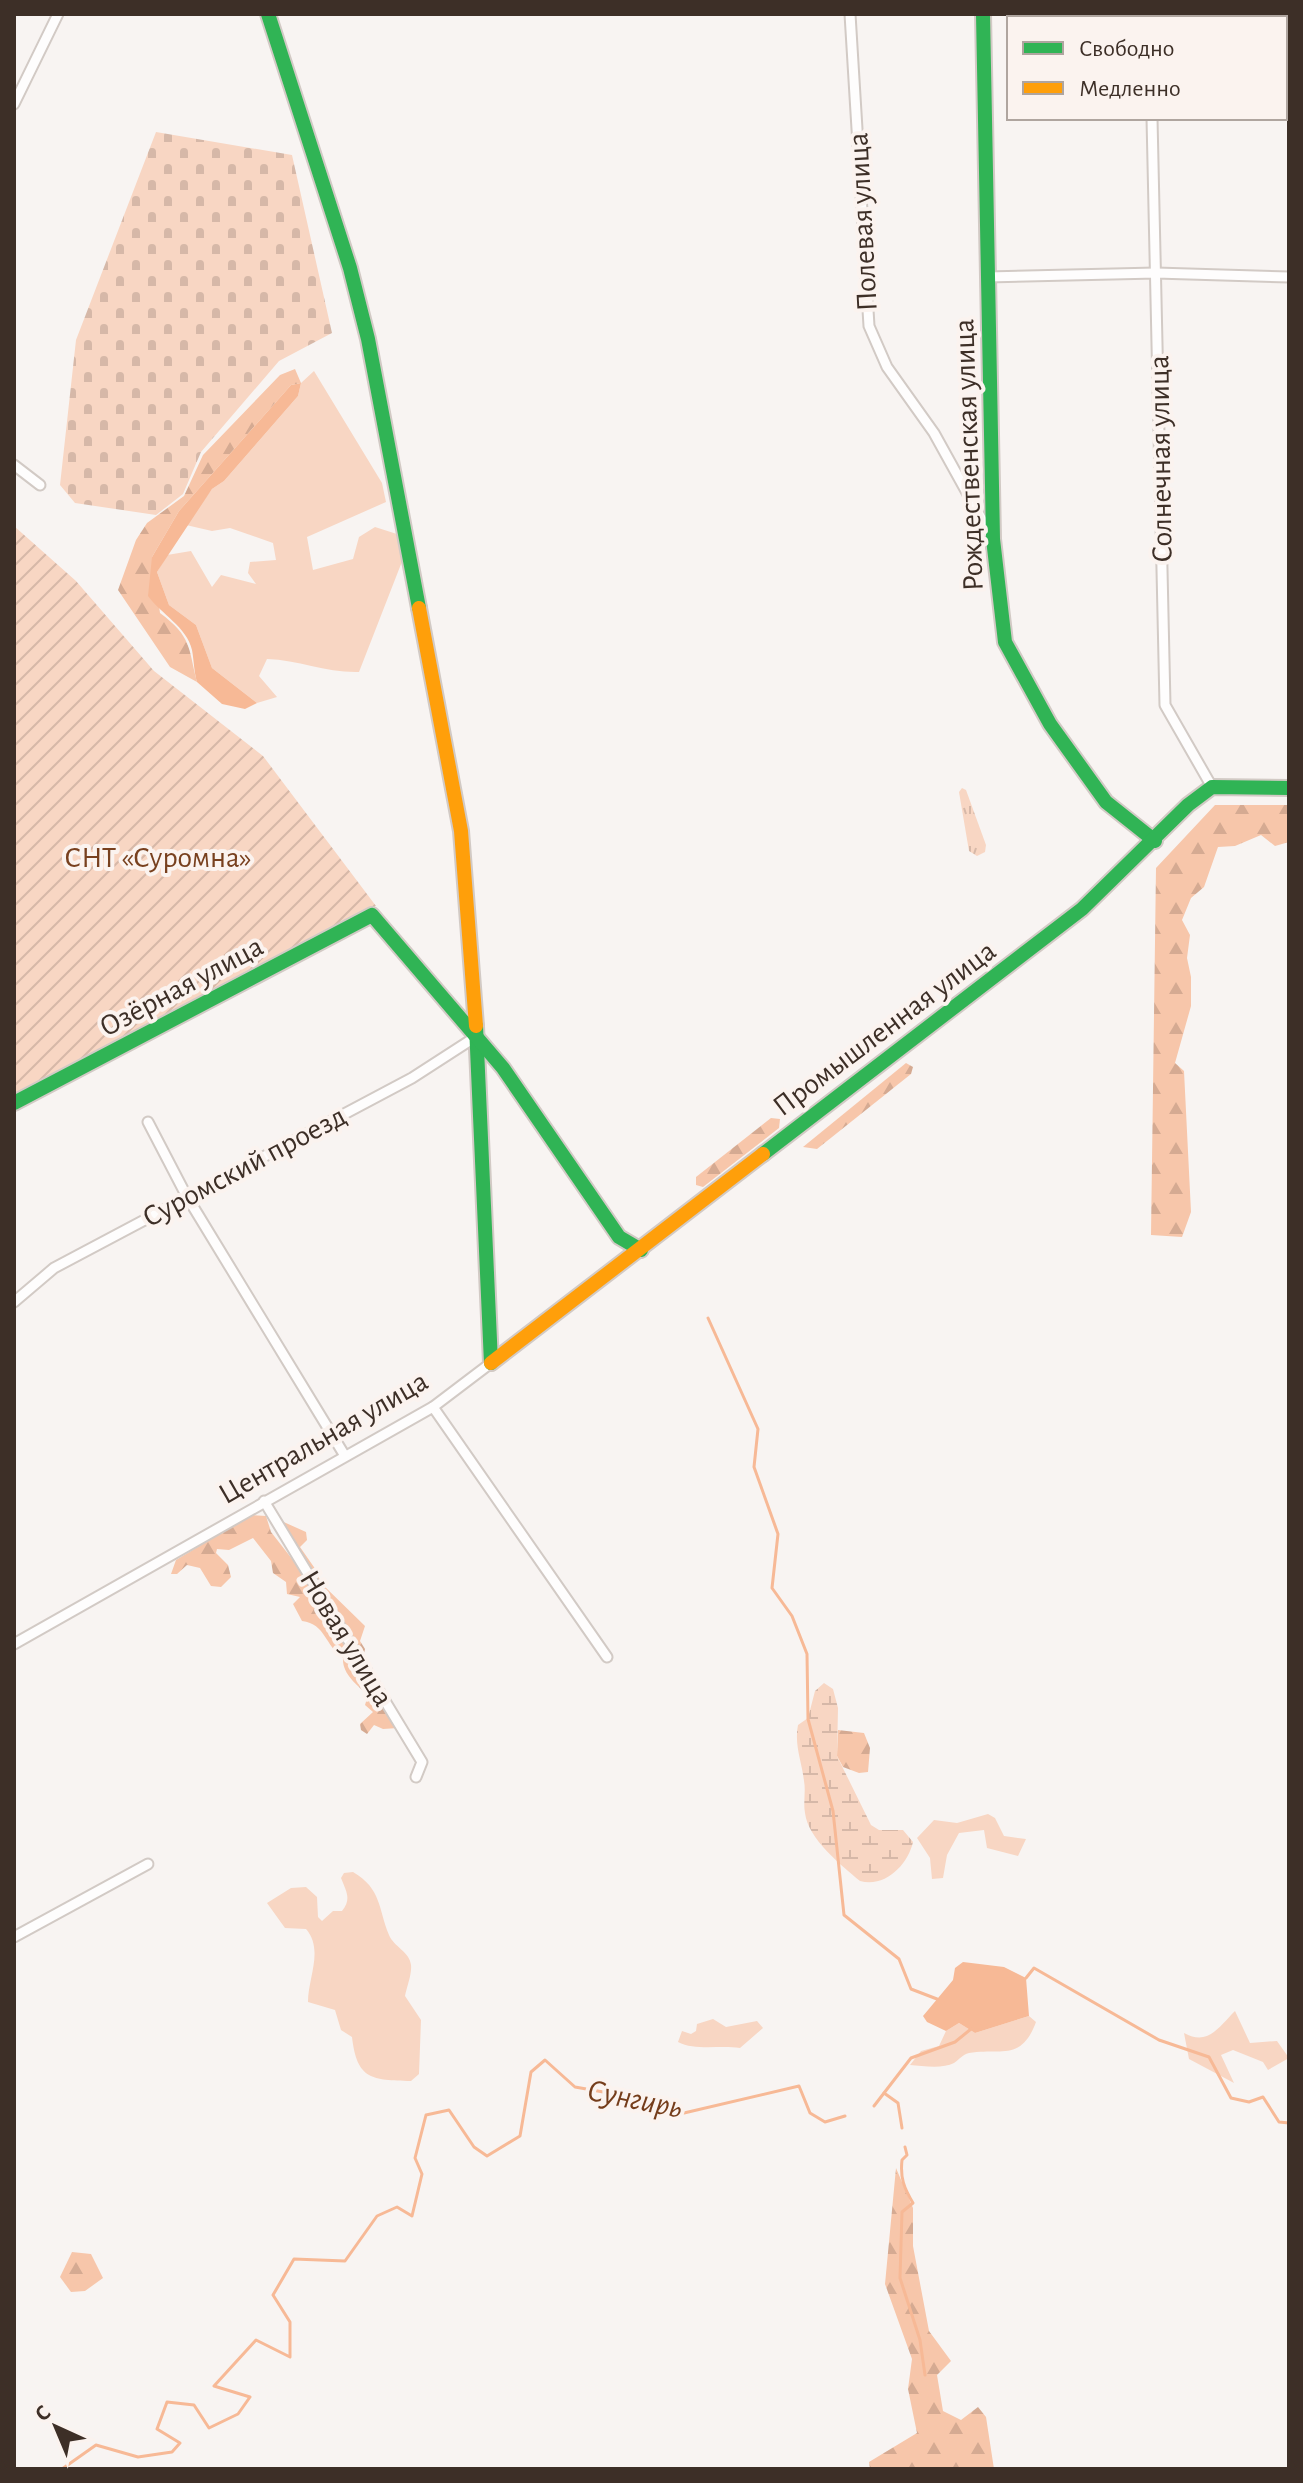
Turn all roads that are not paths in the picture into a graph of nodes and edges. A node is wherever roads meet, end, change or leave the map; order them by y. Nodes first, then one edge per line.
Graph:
1 (58, 14) edge
2 (268, 14) edge
3 (850, 14) edge
4 (983, 14) edge
5 (14, 104) edge
6 (1152, 120) edge
7 (1156, 273) junction
8 (987, 277) junction
9 (1289, 277) edge
10 (14, 465) edge
11 (40, 485) dead end
12 (993, 539) junction
13 (1212, 787) junction
14 (1289, 788) edge
15 (1155, 841) junction
16 (477, 1036) junction
17 (14, 1103) edge
18 (148, 1122) dead end
19 (186, 1195) junction
20 (641, 1250) junction
21 (14, 1302) edge
22 (491, 1363) junction
23 (433, 1407) junction
24 (345, 1456) junction
25 (264, 1501) junction
26 (14, 1644) edge
27 (607, 1657) dead end
28 (416, 1777) dead end
29 (148, 1864) dead end
30 (14, 1937) edge

1 - 5 street
2 - 16 street
3 - 12 street, Полевая улица
4 - 8 street, Рождественская улица
6 - 7 street, Солнечная улица
7 - 8 street
7 - 9 street
7 - 13 street, Солнечная улица
8 - 12 street, Рождественская улица
10 - 11 street
12 - 15 street, Рождественская улица
13 - 14 street
13 - 15 street, Промышленная улица
15 - 20 street, Промышленная улица
16 - 17 street, Озёрная улица
16 - 19 street, Суромский проезд
16 - 20 street
16 - 22 street
18 - 19 street
19 - 21 street, Суромский проезд
19 - 24 street
20 - 22 street, Центральная улица
22 - 23 street, Центральная улица
23 - 24 street, Центральная улица
23 - 27 street
24 - 25 street, Центральная улица
25 - 26 street, Центральная улица
25 - 28 street, Новая улица
29 - 30 street

